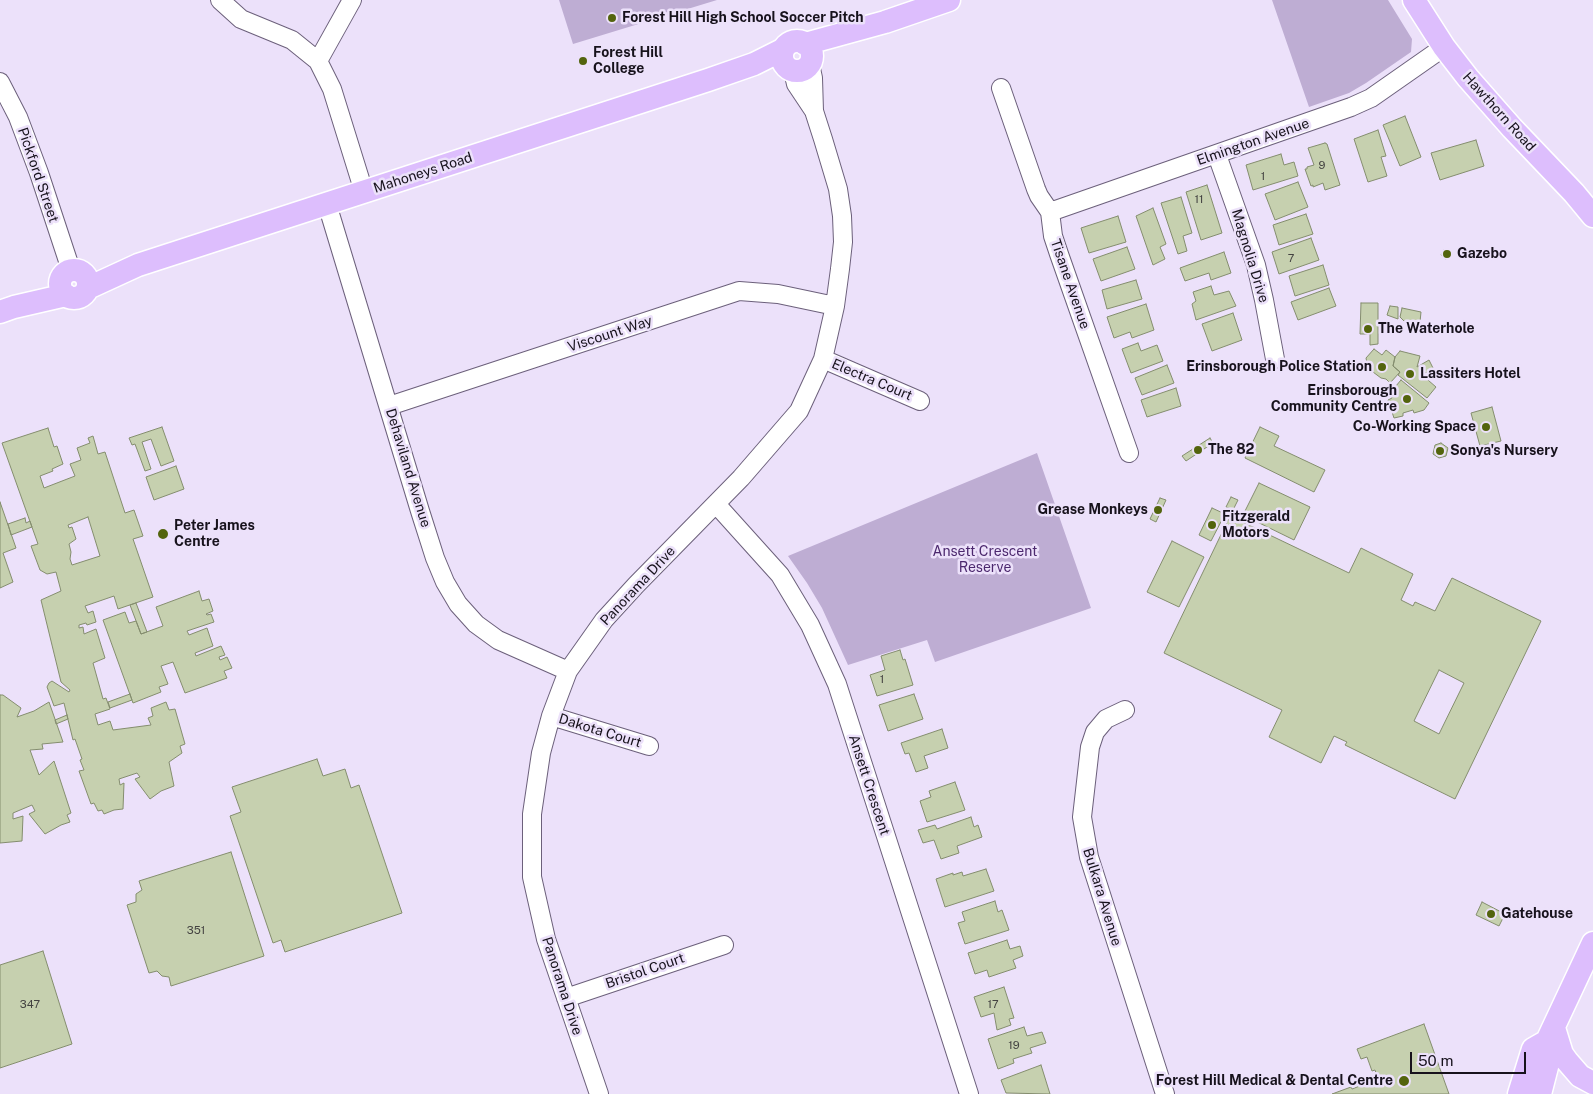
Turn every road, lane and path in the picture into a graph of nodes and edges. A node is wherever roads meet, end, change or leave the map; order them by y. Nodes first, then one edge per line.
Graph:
1 (220, 0) edge
2 (352, 0) edge
3 (950, 0) edge
4 (1414, 0) edge
5 (1444, 47) junction
6 (799, 60) junction
7 (318, 61) junction
8 (0, 82) edge
9 (1001, 88) dead end
10 (1217, 155) junction
11 (364, 192) junction
12 (327, 204) junction
13 (1050, 212) junction
14 (1593, 216) edge
15 (73, 280) junction
16 (835, 306) junction
17 (7, 310) edge
18 (823, 359) junction
19 (1275, 359) dead end
20 (920, 401) dead end
21 (389, 406) junction
22 (1129, 453) dead end
23 (716, 504) junction
24 (568, 671) junction
25 (1125, 710) dead end
26 (551, 716) junction
27 (649, 746) dead end
28 (1593, 943) edge
29 (724, 945) dead end
30 (566, 998) junction
31 (1550, 1034) junction
32 (1593, 1083) edge
33 (598, 1094) edge
34 (969, 1094) edge
35 (1164, 1094) edge
36 (1519, 1094) edge
37 (1540, 1094) edge

1 - 7 street
2 - 7 street
3 - 6 main road, Mahoneys Road
4 - 5 main road, Hawthorn Road
5 - 10 street, Elmington Avenue
5 - 14 main road, Hawthorn Road
6 - 11 main road, Mahoneys Road
6 - 16 street, Panorama Drive
7 - 11 street
8 - 15 street, Pickford Street
9 - 13 street, Tisane Avenue
10 - 13 street, Elmington Avenue
10 - 19 street, Magnolia Drive
11 - 12 main road, Mahoneys Road
12 - 15 main road, Mahoneys Road
12 - 21 street, Dehaviland Avenue
13 - 22 street, Tisane Avenue
15 - 17 main road, Mahoneys Road
16 - 18 street, Panorama Drive
16 - 21 street, Viscount Way
18 - 20 street, Electra Court
18 - 23 street, Panorama Drive
21 - 24 street, Dehaviland Avenue
23 - 24 street, Panorama Drive
23 - 34 street, Ansett Crescent
24 - 26 street, Panorama Drive
25 - 35 street, Bulkara Avenue
26 - 27 street, Dakota Court
26 - 30 street, Panorama Drive
28 - 31 main road
29 - 30 street, Bristol Court
30 - 33 street, Panorama Drive
31 - 32 main road
31 - 36 main road
31 - 37 main road

